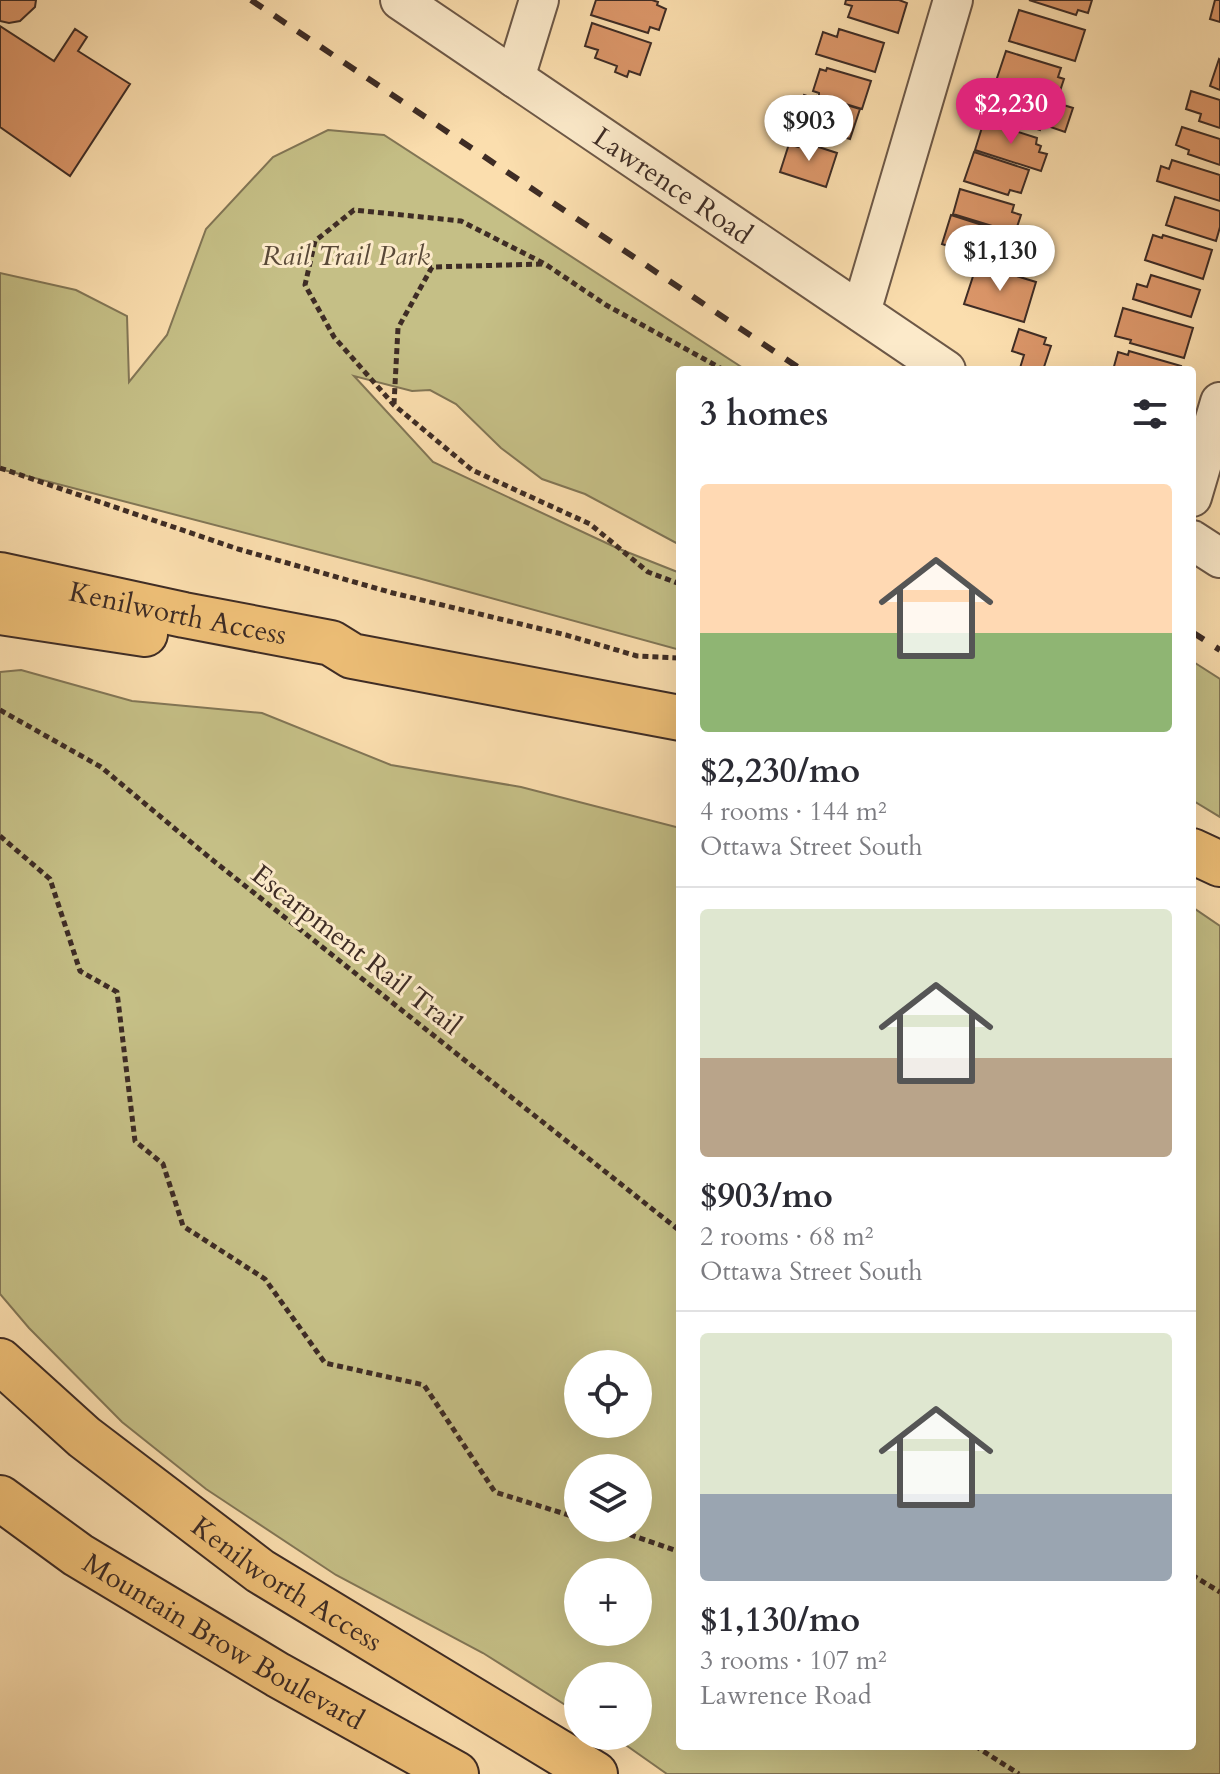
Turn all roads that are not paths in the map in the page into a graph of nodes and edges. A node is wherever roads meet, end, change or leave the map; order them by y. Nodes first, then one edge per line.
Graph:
1 (400, 0) edge
2 (539, 0) edge
3 (953, 0) edge
4 (515, 78) junction
5 (861, 312) junction
6 (940, 366) edge
7 (1220, 402) edge
8 (1196, 483) edge
9 (1196, 543) edge
10 (1220, 558) edge
11 (0, 575) edge
12 (0, 612) edge
13 (352, 656) junction
14 (676, 717) edge
15 (1196, 853) edge
16 (1220, 864) edge
17 (0, 1361) edge
18 (0, 1498) edge
19 (456, 1774) edge
20 (595, 1774) edge

1 - 4 street, Lawrence Road
2 - 4 street
3 - 5 street
4 - 5 street, Lawrence Road
5 - 6 street, Lawrence Road
7 - 8 street
9 - 10 street
11 - 13 main road, Kenilworth Access
12 - 13 main road, Kenilworth Access
13 - 14 main road, Kenilworth Access
15 - 16 main road
17 - 20 main road, Kenilworth Access
18 - 19 main road, Mountain Brow Boulevard

